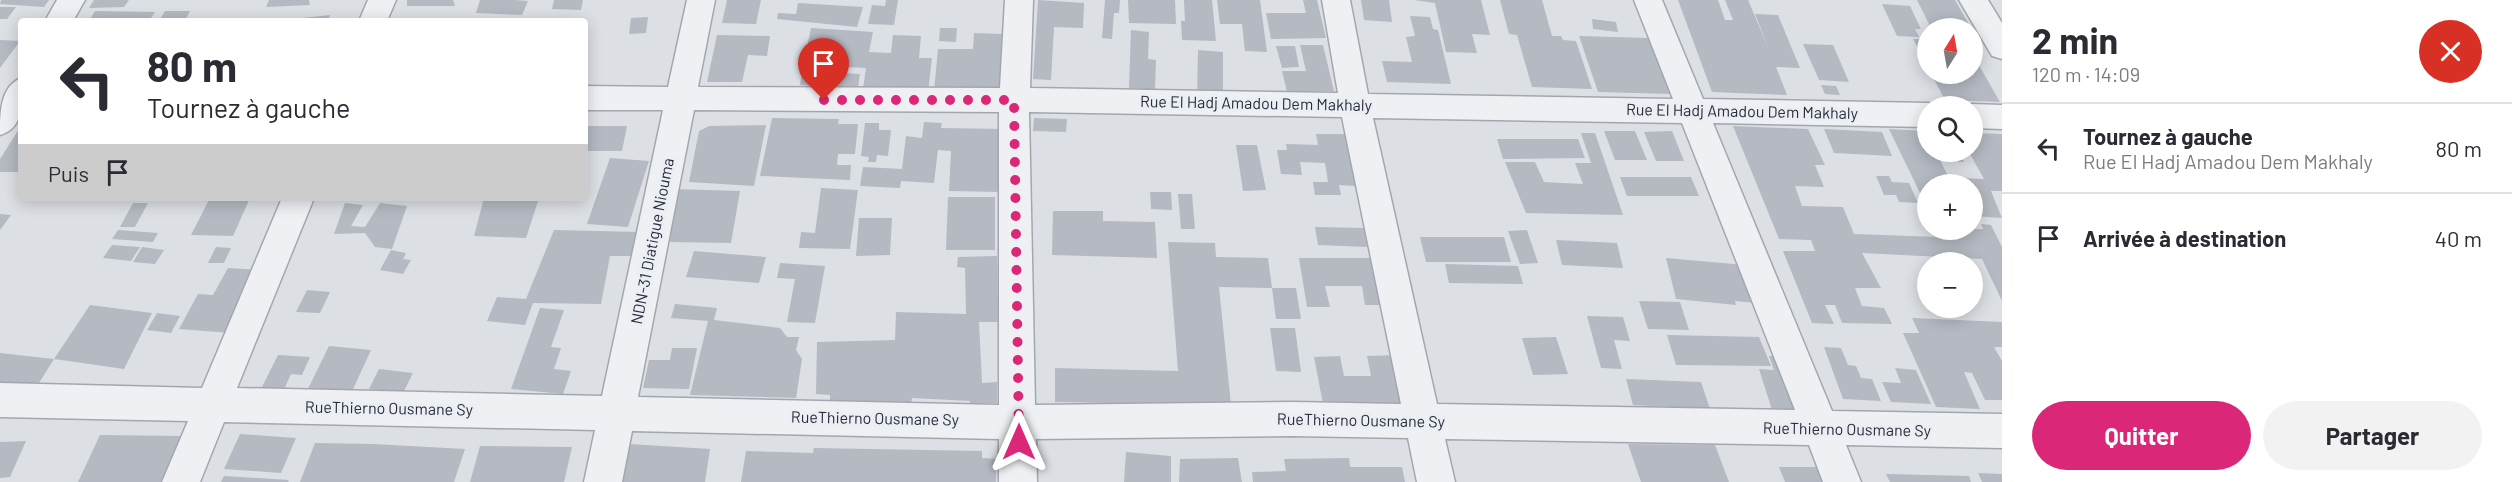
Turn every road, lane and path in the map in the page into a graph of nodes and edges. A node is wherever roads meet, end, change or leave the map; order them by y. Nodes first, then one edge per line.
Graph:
1 (71, 0) edge
2 (382, 0) edge
3 (701, 0) edge
4 (1019, 0) edge
5 (1336, 0) edge
6 (1648, 0) edge
7 (1973, 0) edge
8 (61, 18) edge
9 (374, 18) edge
10 (2002, 48) edge
11 (0, 90) edge
12 (18, 91) edge
13 (18, 96) edge
14 (588, 98) edge
15 (680, 99) junction
16 (1014, 100) junction
17 (1355, 105) junction
18 (1694, 110) junction
19 (1917, 115) edge
20 (1983, 116) edge
21 (2002, 117) edge
22 (0, 123) edge
23 (297, 201) edge
24 (0, 400) edge
25 (214, 406) junction
26 (618, 412) junction
27 (1424, 421) junction
28 (1019, 422) junction
29 (1820, 429) junction
30 (2002, 431) edge
31 (182, 482) edge
32 (603, 482) edge
33 (1018, 482) edge
34 (1436, 482) edge
35 (1842, 482) edge

1 - 8 street
2 - 9 street
3 - 15 street, NDN-31 Diatigue Niouma
4 - 16 street
5 - 17 street
6 - 18 street
7 - 10 street
11 - 12 street
13 - 22 street
14 - 15 street, Rue El Hadj Amadou Dem Makhaly
15 - 16 street, Rue El Hadj Amadou Dem Makhaly
15 - 26 street, NDN-31 Diatigue Niouma
16 - 17 street, Rue El Hadj Amadou Dem Makhaly
16 - 28 street
17 - 18 street, Rue El Hadj Amadou Dem Makhaly
17 - 27 street
18 - 19 street, Rue El Hadj Amadou Dem Makhaly
18 - 29 street
20 - 21 street
23 - 25 street
24 - 25 street, RueThierno Ousmane Sy
25 - 26 street, RueThierno Ousmane Sy
25 - 31 street
26 - 28 street, RueThierno Ousmane Sy
26 - 32 street, NDN-31 Diatigue Niouma
27 - 28 street, RueThierno Ousmane Sy
27 - 29 street, RueThierno Ousmane Sy
27 - 34 street
28 - 33 street
29 - 30 street, RueThierno Ousmane Sy
29 - 35 street

